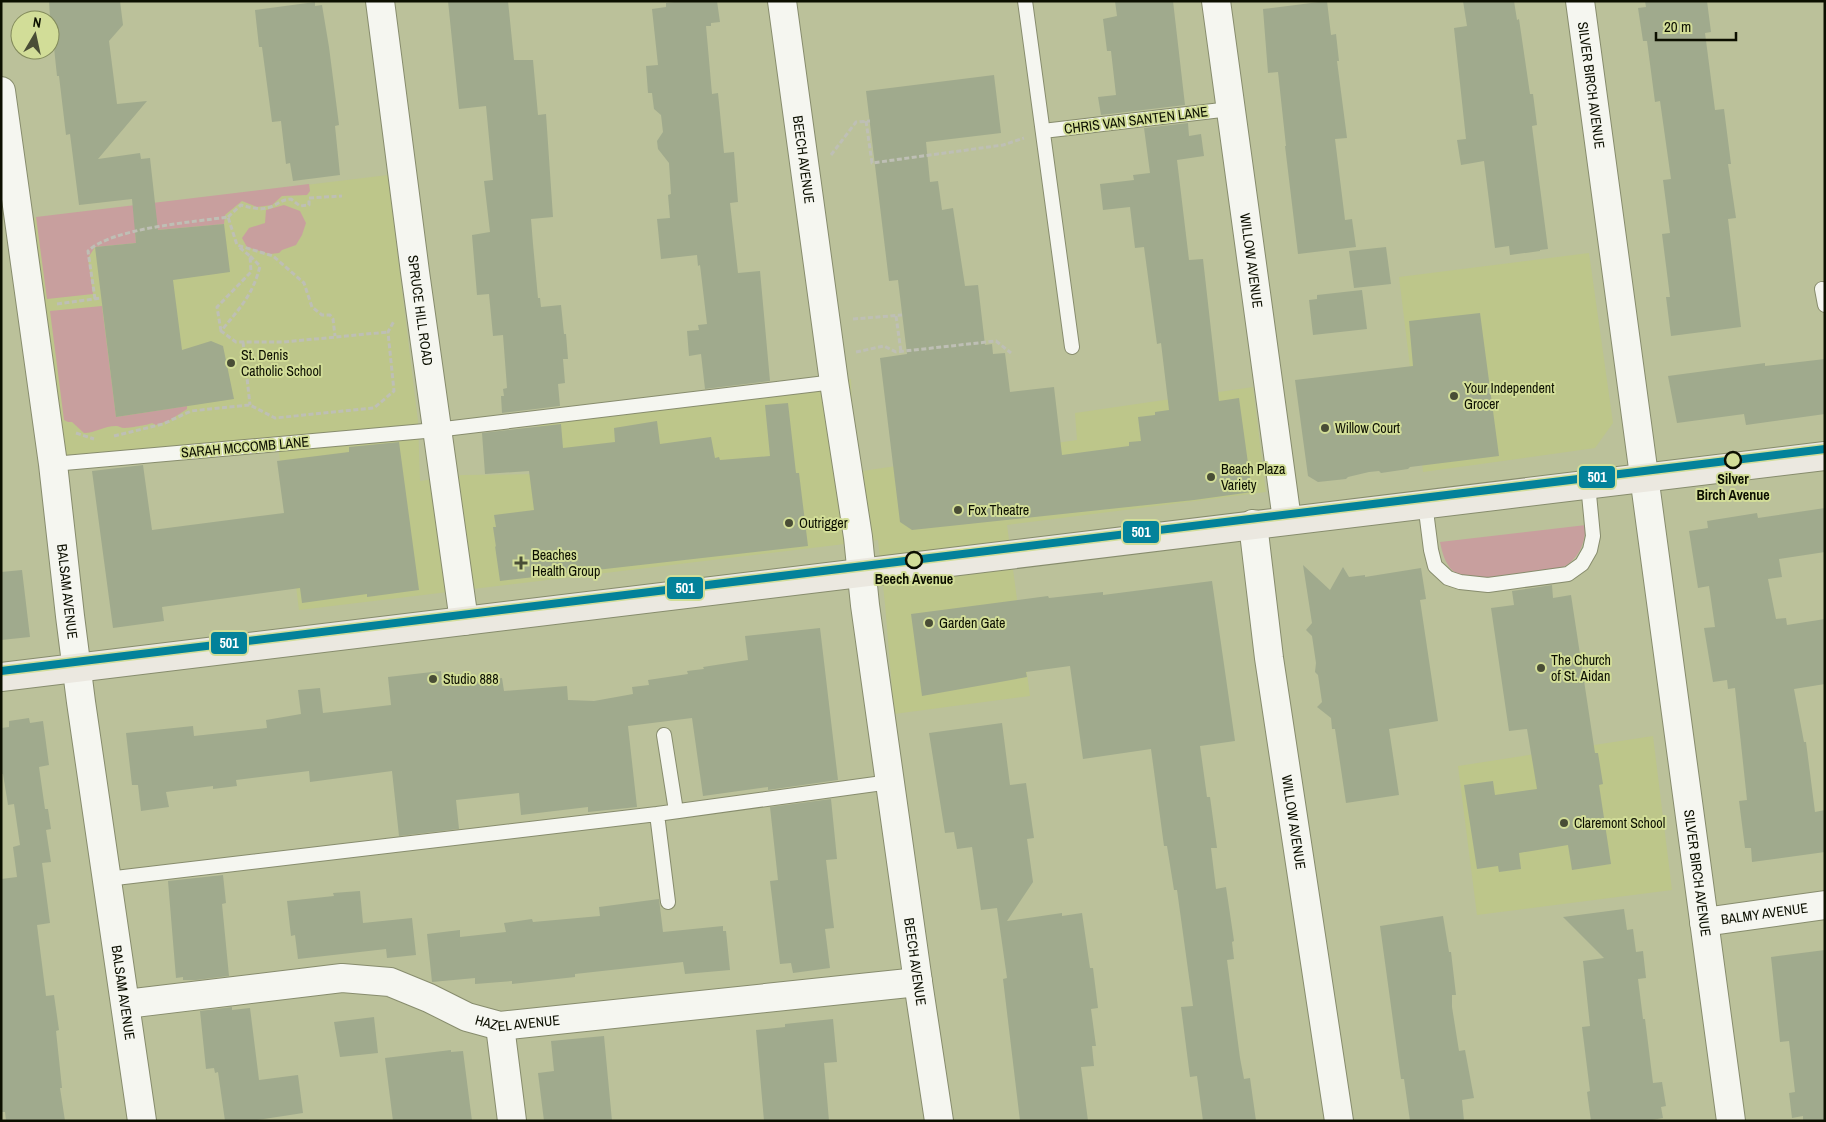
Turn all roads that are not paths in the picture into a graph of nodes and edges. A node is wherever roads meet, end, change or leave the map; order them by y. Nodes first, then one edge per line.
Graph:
1 (380, 1) edge
2 (782, 1) edge
3 (1026, 1) edge
4 (1216, 1) edge
5 (1580, 1) edge
6 (1, 90) edge
7 (1230, 109) junction
8 (1043, 131) junction
9 (1822, 290) dead end
10 (1825, 305) edge
11 (1072, 347) dead end
12 (834, 382) junction
13 (436, 430) junction
14 (1825, 456) edge
15 (53, 464) junction
16 (1643, 478) junction
17 (1588, 484) junction
18 (1424, 504) junction
19 (1287, 520) junction
20 (1253, 524) junction
21 (861, 572) junction
22 (464, 621) junction
23 (76, 668) junction
24 (1, 677) edge
25 (664, 735) dead end
26 (890, 782) junction
27 (676, 811) junction
28 (657, 814) junction
29 (107, 879) junction
30 (668, 902) dead end
31 (1825, 905) edge
32 (1704, 922) junction
33 (918, 982) junction
34 (126, 1004) junction
35 (500, 1026) junction
36 (142, 1121) edge
37 (512, 1121) edge
38 (939, 1121) edge
39 (1339, 1121) edge
40 (1731, 1121) edge

1 - 13 street, SPRUCE HILL ROAD
2 - 12 street, BEECH AVENUE
3 - 8 lane
4 - 7 street, WILLOW AVENUE
5 - 16 street, SILVER BIRCH AVENUE
6 - 15 street, BALSAM AVENUE
7 - 8 lane, CHRIS VAN SANTEN LANE
7 - 19 street, WILLOW AVENUE
8 - 11 lane
9 - 10 lane
12 - 13 lane, SARAH MCCOMB LANE
12 - 21 street, BEECH AVENUE
13 - 15 lane, SARAH MCCOMB LANE
13 - 22 street, SPRUCE HILL ROAD
14 - 16 main road
15 - 23 street, BALSAM AVENUE
16 - 17 main road
16 - 32 street, SILVER BIRCH AVENUE
17 - 18 main road
17 - 18 lane
18 - 19 main road
19 - 20 main road
20 - 21 main road
20 - 39 street, WILLOW AVENUE
21 - 22 main road
21 - 26 street, BEECH AVENUE
22 - 23 main road
23 - 24 main road
23 - 29 street, BALSAM AVENUE
25 - 27 lane
26 - 27 lane
26 - 33 street, BEECH AVENUE
27 - 28 lane
28 - 29 lane
28 - 30 lane
29 - 34 street, BALSAM AVENUE
31 - 32 street, BALMY AVENUE
32 - 40 street, SILVER BIRCH AVENUE
33 - 35 street, HAZEL AVENUE
33 - 38 street, BEECH AVENUE
34 - 35 street, HAZEL AVENUE
34 - 36 street, BALSAM AVENUE
35 - 37 street

